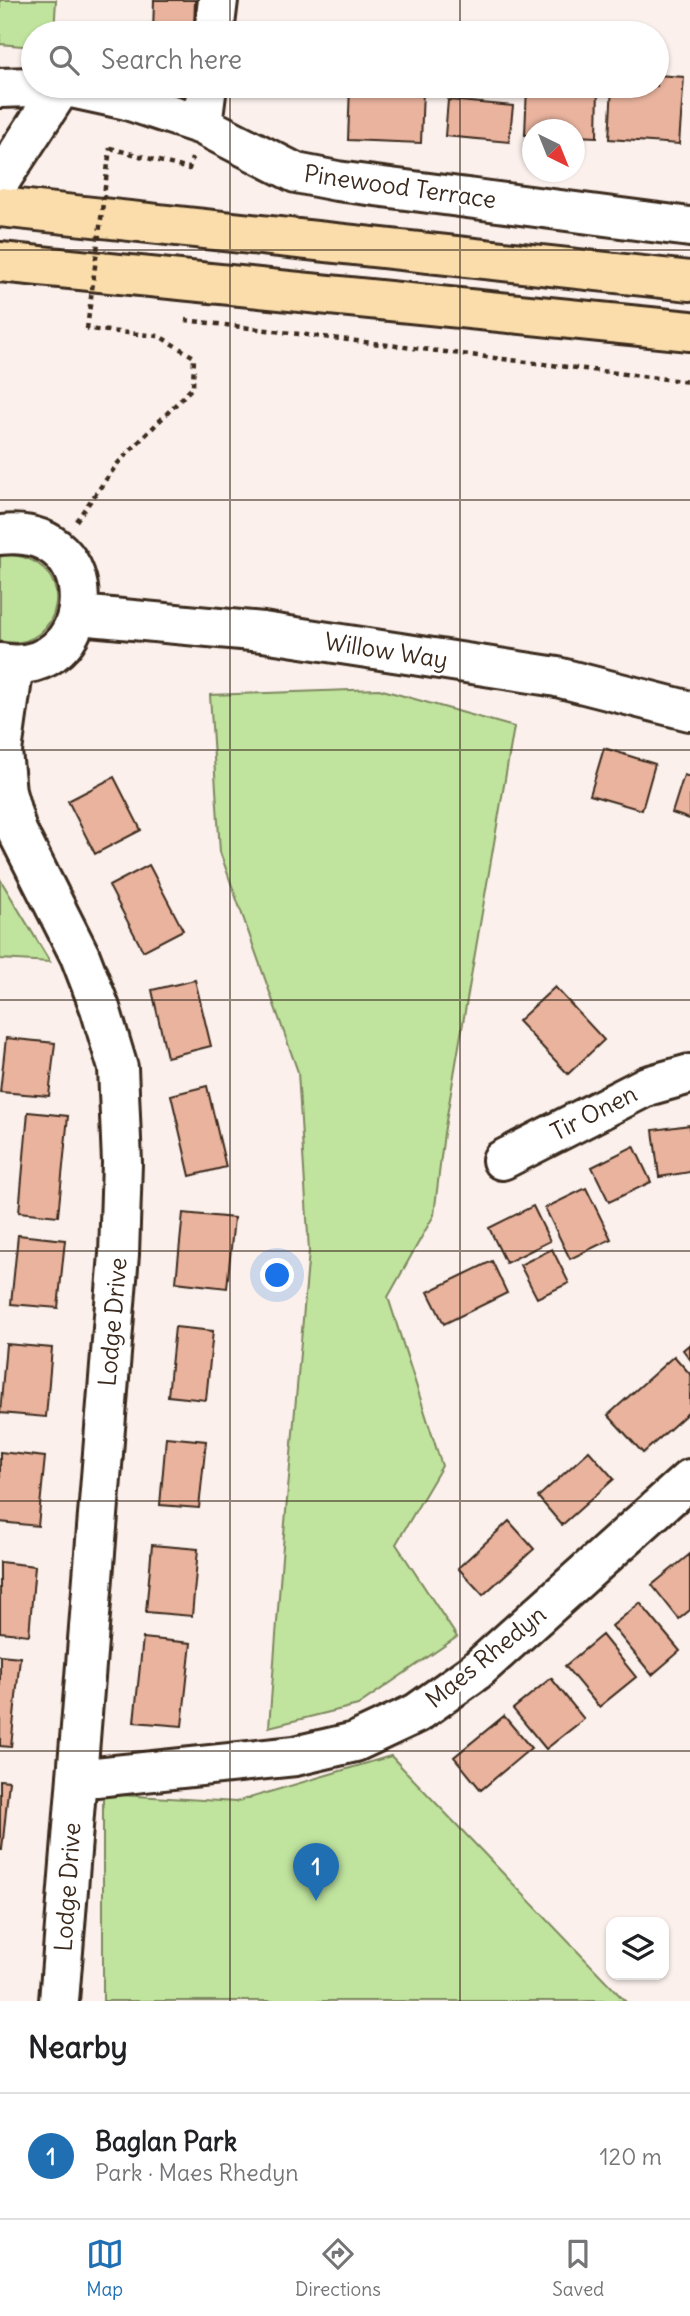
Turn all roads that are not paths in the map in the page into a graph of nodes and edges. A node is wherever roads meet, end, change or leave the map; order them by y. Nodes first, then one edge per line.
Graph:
1 (218, 0) edge
2 (215, 21) edge
3 (21, 87) edge
4 (0, 88) edge
5 (54, 98) edge
6 (118, 98) edge
7 (205, 98) edge
8 (202, 125) junction
9 (0, 181) edge
10 (0, 207) edge
11 (690, 227) edge
12 (0, 262) edge
13 (690, 281) edge
14 (690, 331) edge
15 (0, 535) edge
16 (79, 615) junction
17 (7, 664) edge
18 (690, 711) edge
19 (690, 1074) edge
20 (502, 1160) dead end
21 (690, 1479) edge
22 (76, 1776) junction
23 (59, 2001) edge

1 - 2 street
3 - 4 street, Pinewood Terrace
5 - 9 street
6 - 8 street, Pinewood Terrace
7 - 8 street
8 - 11 street, Pinewood Terrace
10 - 13 main road
12 - 14 main road
15 - 16 street
16 - 17 street
16 - 18 street, Willow Way
17 - 22 street, Lodge Drive
19 - 20 street, Tir Onen
21 - 22 street, Maes Rhedyn
22 - 23 street, Lodge Drive

